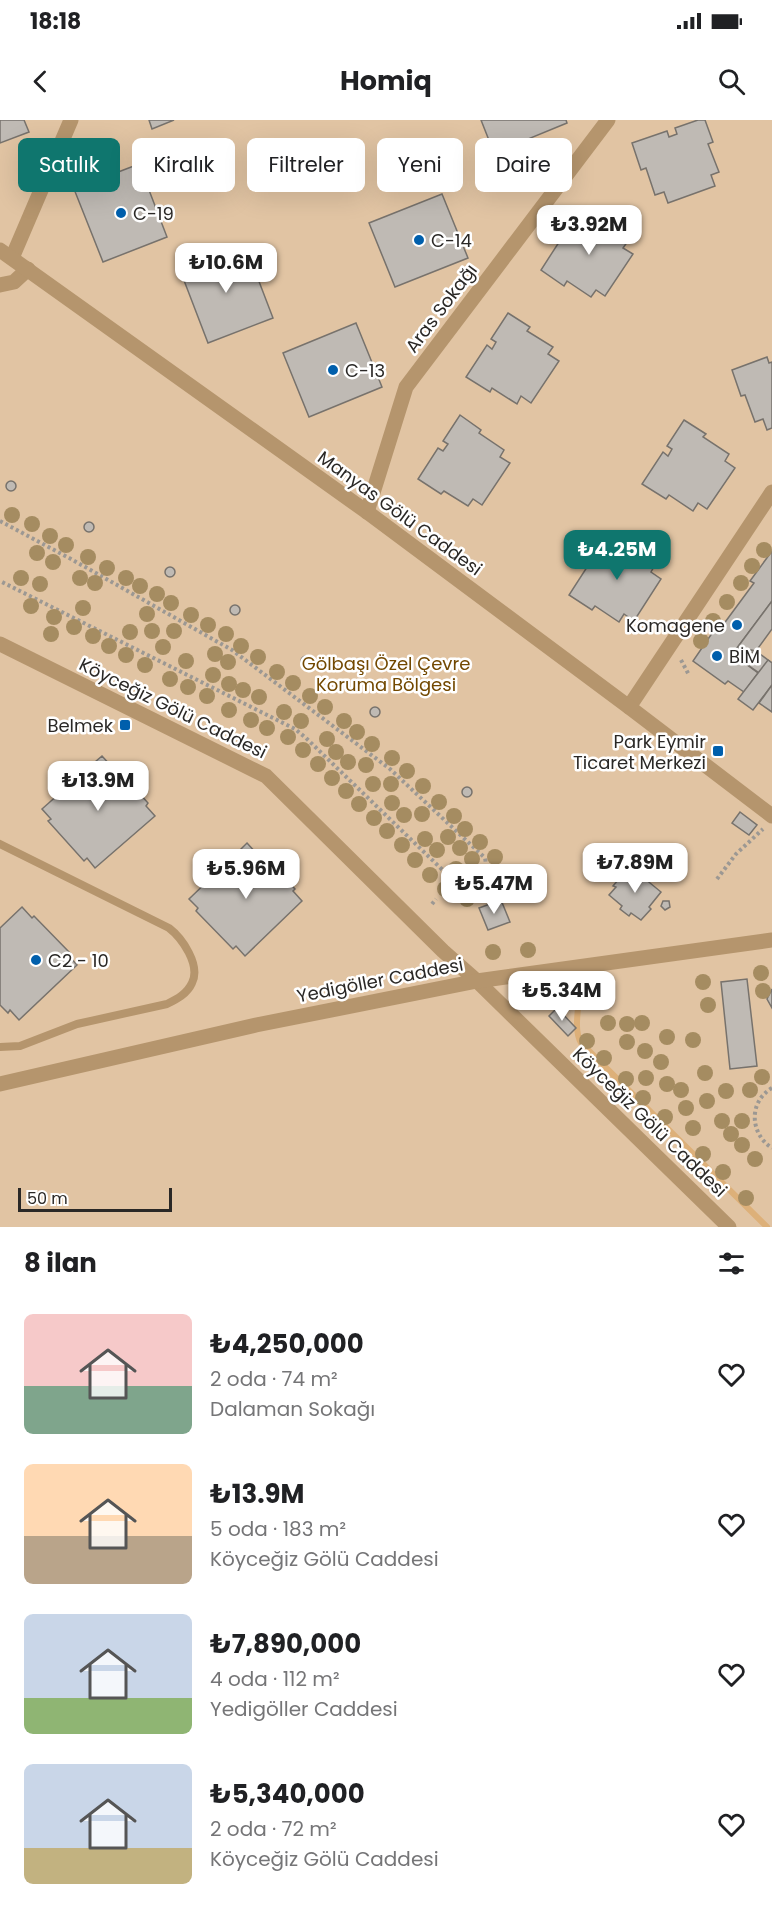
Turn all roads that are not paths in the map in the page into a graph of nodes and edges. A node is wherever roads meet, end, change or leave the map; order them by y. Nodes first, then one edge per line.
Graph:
1 (71, 120) edge
2 (608, 120) edge
3 (6, 254) edge
4 (28, 269) junction
5 (7, 284) edge
6 (772, 492) edge
7 (367, 512) junction
8 (0, 644) edge
9 (629, 707) junction
10 (768, 822) edge
11 (0, 844) edge
12 (772, 940) edge
13 (477, 981) junction
14 (0, 1047) edge
15 (0, 1084) edge
16 (729, 1227) edge

1 - 3 street
2 - 7 street, Aras Sokağı
3 - 4 street, Manyas Gölü Caddesi
4 - 5 street
4 - 7 street, Manyas Gölü Caddesi
6 - 9 street
7 - 9 street, Manyas Gölü Caddesi
8 - 13 street, Köyceğiz Gölü Caddesi
9 - 10 street, Manyas Gölü Caddesi
11 - 14 lane
12 - 13 street, Yedigöller Caddesi
13 - 15 street, Yedigöller Caddesi
13 - 16 street, Köyceğiz Gölü Caddesi

